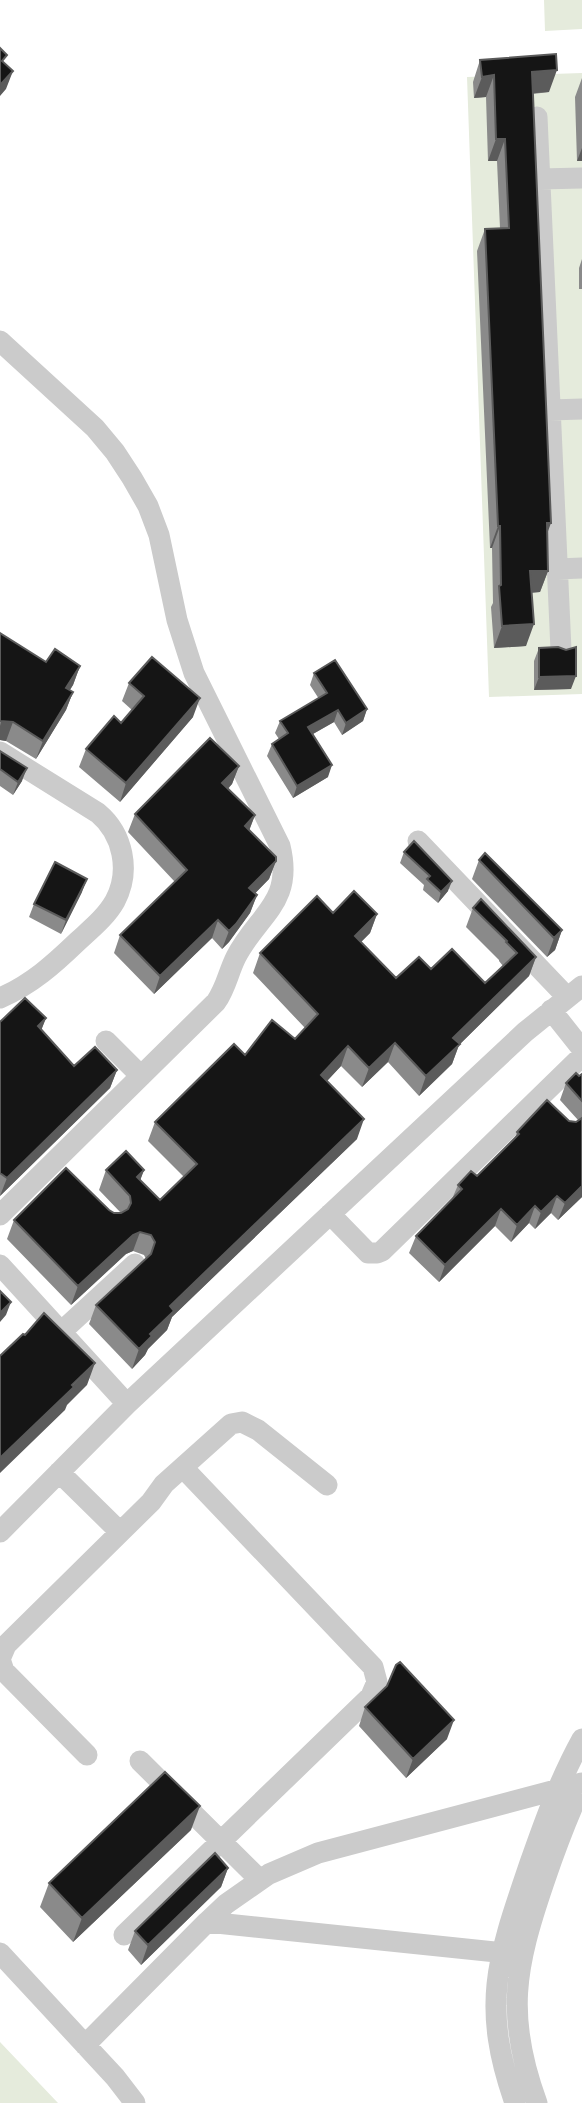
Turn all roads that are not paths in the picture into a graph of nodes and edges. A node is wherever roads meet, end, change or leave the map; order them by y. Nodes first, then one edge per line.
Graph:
1 (537, 117) edge
2 (582, 178) edge
3 (540, 180) junction
4 (0, 341) edge
5 (582, 409) edge
6 (550, 410) junction
7 (582, 568) edge
8 (558, 569) junction
9 (561, 650) edge
10 (0, 752) edge
11 (418, 841) edge
12 (0, 998) edge
13 (566, 998) edge
14 (106, 1041) dead end
15 (582, 1049) edge
16 (582, 1056) edge
17 (141, 1076) junction
18 (539, 1097) junction
19 (557, 1116) edge
20 (1, 1211) edge
21 (330, 1214) junction
22 (135, 1264) dead end
23 (0, 1265) edge
24 (61, 1332) junction
25 (127, 1404) junction
26 (258, 1430) junction
27 (59, 1472) junction
28 (190, 1475) junction
29 (327, 1485) dead end
30 (150, 1502) junction
31 (0, 1532) edge
32 (120, 1532) junction
33 (582, 1739) edge
34 (87, 1755) dead end
35 (140, 1761) dead end
36 (582, 1785) edge
37 (556, 1789) junction
38 (221, 1841) junction
39 (260, 1880) junction
40 (207, 1922) junction
41 (124, 1935) dead end
42 (0, 1952) edge
43 (511, 1953) junction
44 (496, 2024) junction
45 (517, 2024) junction
46 (85, 2045) junction
47 (135, 2103) edge
48 (514, 2103) edge
49 (537, 2103) edge

1 - 3 street
2 - 3 street
3 - 6 street
4 - 17 street
5 - 6 street
6 - 8 street
7 - 8 street
8 - 9 street
10 - 12 street
11 - 13 street
13 - 15 street
13 - 21 street
14 - 17 street
16 - 18 street
17 - 20 street
18 - 19 street
18 - 21 street
21 - 25 street
22 - 24 street
23 - 24 street
24 - 25 street
25 - 27 street
26 - 28 street
26 - 29 street
26 - 30 street
27 - 31 street
27 - 32 street
28 - 30 street
28 - 38 street
30 - 32 street
32 - 34 street
33 - 37 street
35 - 38 street
36 - 37 street
36 - 43 street
37 - 39 street
37 - 43 street
38 - 39 street
38 - 41 street
39 - 40 street
40 - 43 street
40 - 46 street
42 - 46 street
43 - 44 street
43 - 45 street
44 - 45 street
44 - 48 street
45 - 49 street
46 - 47 street

